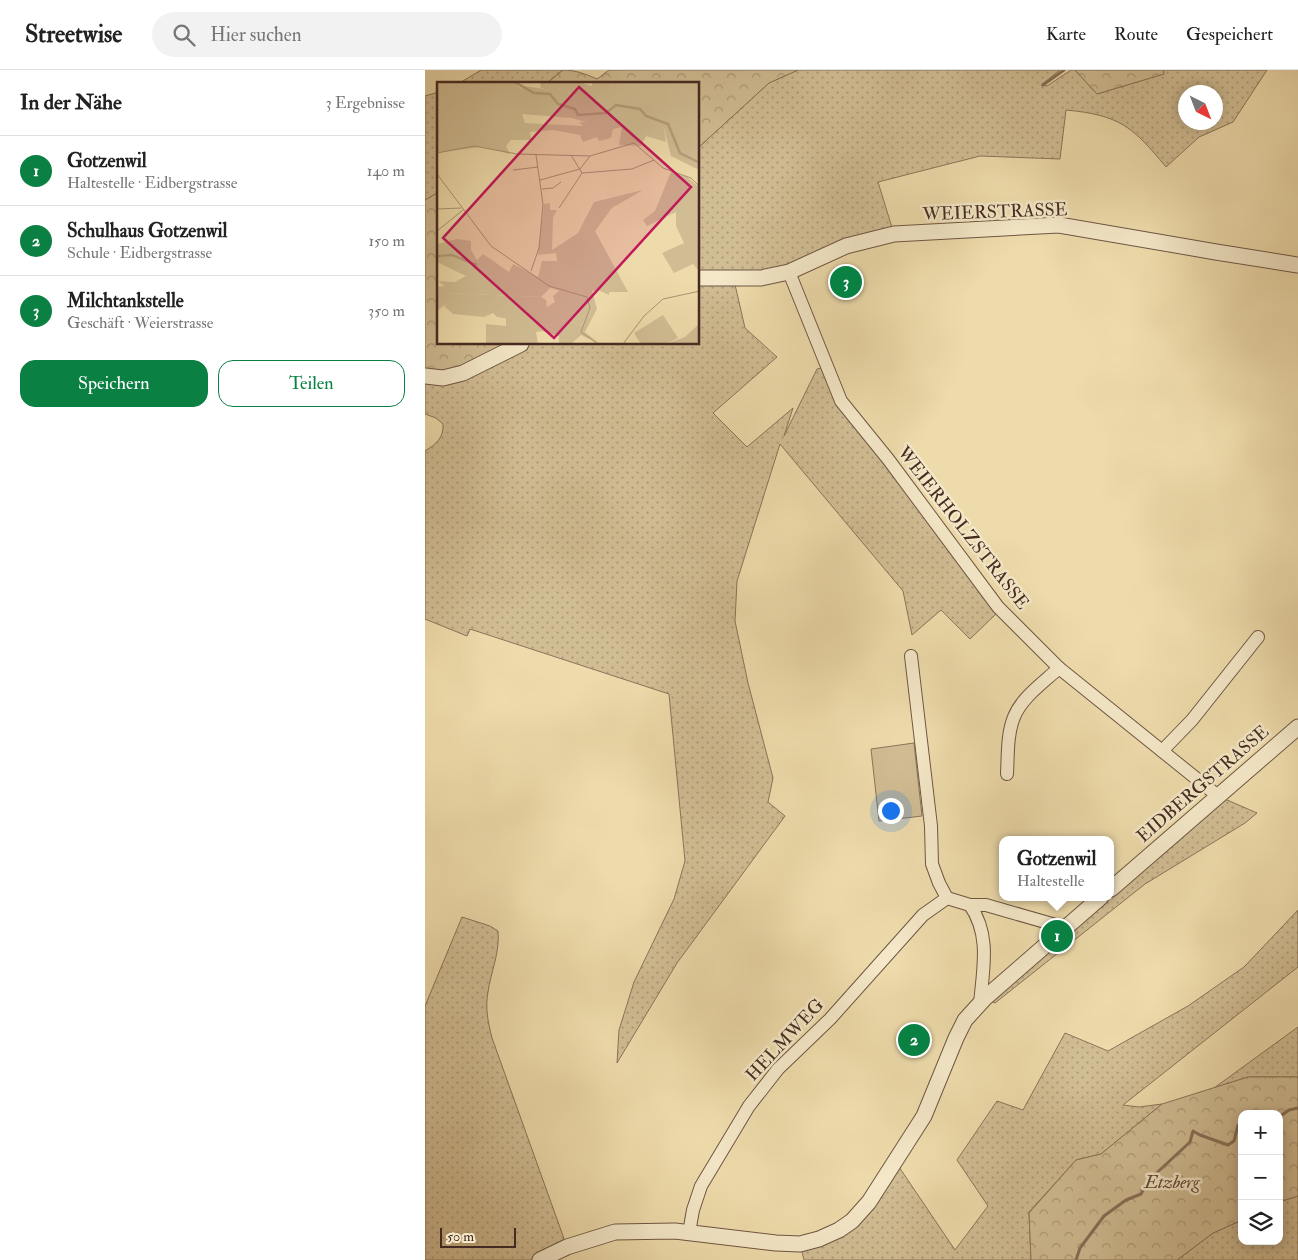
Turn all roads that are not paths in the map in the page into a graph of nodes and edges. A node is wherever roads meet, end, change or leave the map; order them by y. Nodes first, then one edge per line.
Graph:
1 (1298, 265) edge
2 (789, 272) junction
3 (700, 278) edge
4 (519, 345) edge
5 (425, 376) edge
6 (1258, 637) dead end
7 (911, 656) dead end
8 (1059, 668) junction
9 (1298, 727) edge
10 (1162, 751) junction
11 (1007, 774) dead end
12 (1219, 796) junction
13 (1114, 886) edge
14 (947, 898) junction
15 (1096, 901) edge
16 (970, 905) junction
17 (1066, 928) junction
18 (979, 1004) junction
19 (689, 1233) junction
20 (540, 1260) edge

1 - 2 street, WEIERSTRASSE
2 - 3 street, WEIERSTRASSE
2 - 8 street, WEIERHOLZSTRASSE
4 - 5 street
6 - 10 street
7 - 14 street
8 - 10 street, WEIERHOLZSTRASSE
8 - 11 street
9 - 12 street, EIDBERGSTRASSE
10 - 12 street, WEIERHOLZSTRASSE
12 - 13 street, EIDBERGSTRASSE
14 - 16 street
14 - 19 street, HELMWEG
15 - 17 street
16 - 17 street
16 - 18 street
17 - 18 street
18 - 19 street
19 - 20 street

